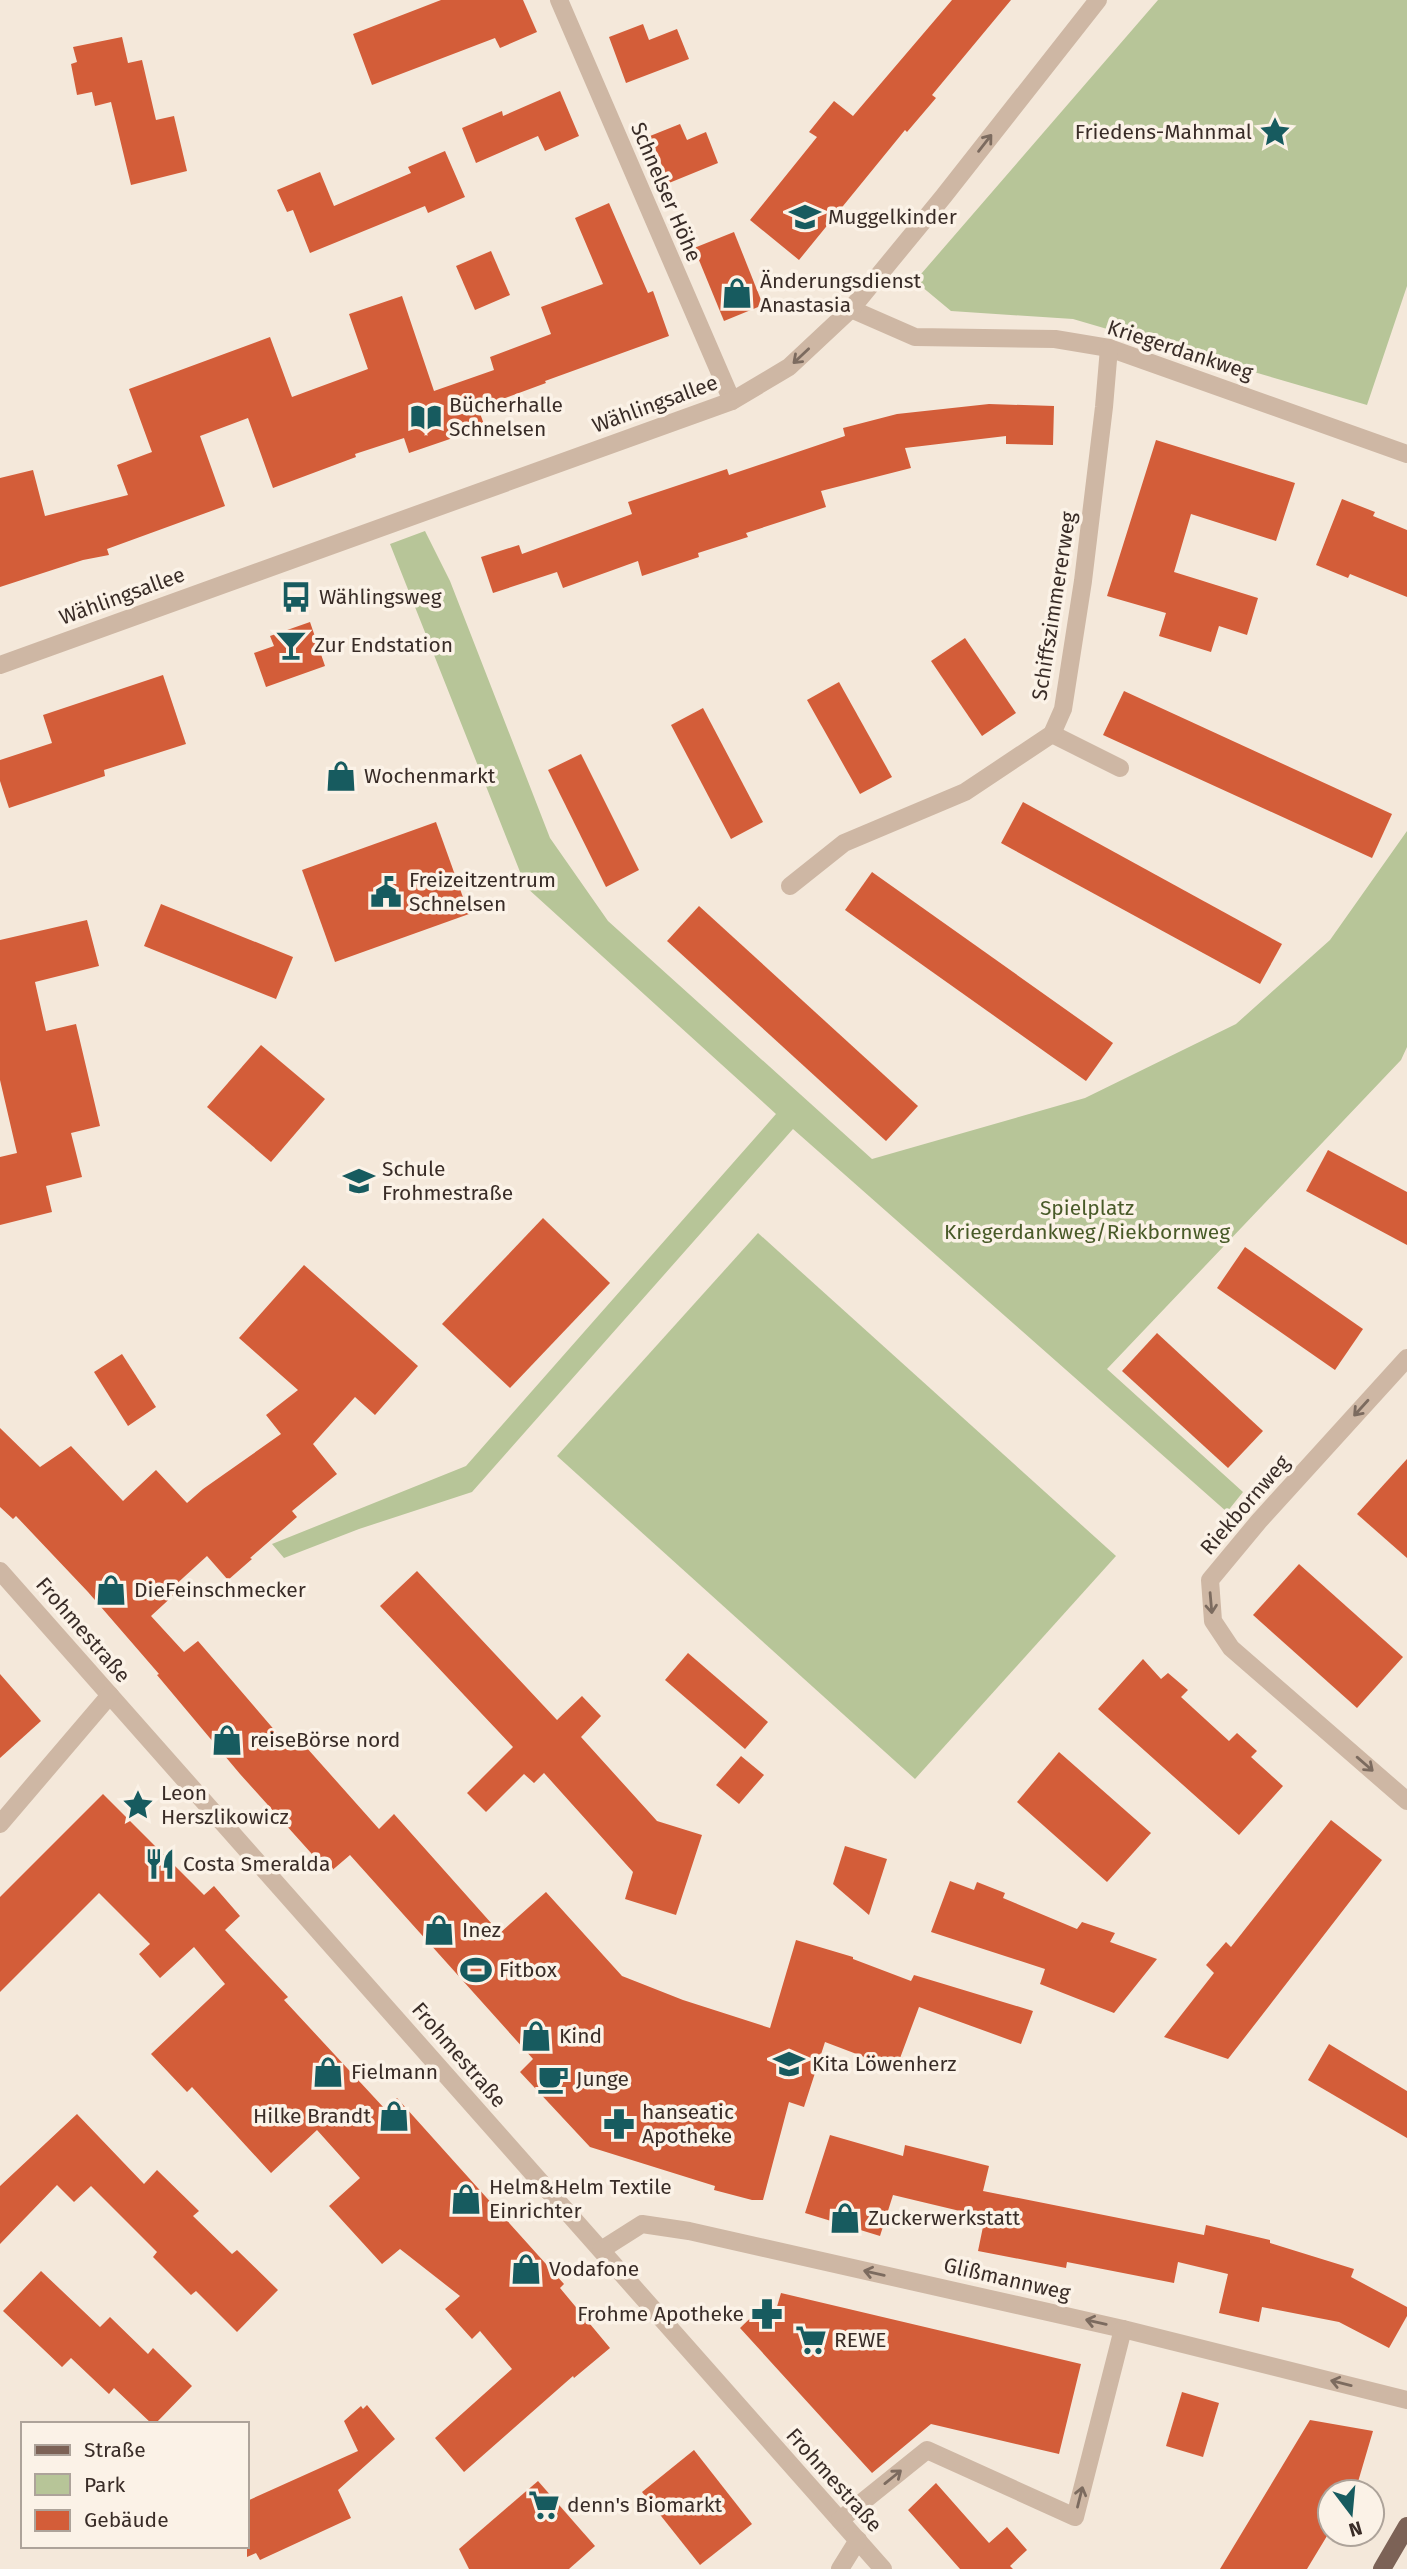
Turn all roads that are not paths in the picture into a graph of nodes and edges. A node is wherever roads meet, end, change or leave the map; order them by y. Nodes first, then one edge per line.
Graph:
1 (559, 0) edge
2 (1098, 0) edge
3 (851, 309) junction
4 (1109, 348) junction
5 (732, 401) junction
6 (1407, 454) edge
7 (0, 665) edge
8 (1052, 734) junction
9 (1120, 768) dead end
10 (790, 886) dead end
11 (1407, 1358) edge
12 (0, 1571) edge
13 (110, 1695) junction
14 (1407, 1801) edge
15 (0, 1824) edge
16 (601, 2250) junction
17 (1123, 2329) junction
18 (1407, 2400) edge
19 (840, 2520) junction
20 (1407, 2526) edge
21 (858, 2540) junction
22 (840, 2569) edge
23 (883, 2569) edge
24 (1382, 2569) edge

1 - 5 street, Schnelser Höhe
3 -> 2 street, Wählingsallee
3 - 4 street, Kriegerdankweg
3 -> 5 street, Wählingsallee
4 - 6 street, Kriegerdankweg
4 - 8 street, Schiffszimmererweg
5 - 7 street, Wählingsallee
8 - 9 street
8 - 10 street
11 -> 14 street, Riekbornweg
12 - 13 street, Frohmestraße
13 - 15 street
13 - 16 street, Frohmestraße
17 -> 16 street, Glißmannweg
16 - 19 street, Frohmestraße
18 -> 17 street, Glißmannweg
19 -> 17 street
19 - 21 street, Frohmestraße
20 - 24 main road
21 - 22 street
21 - 23 street, Frohmestraße

